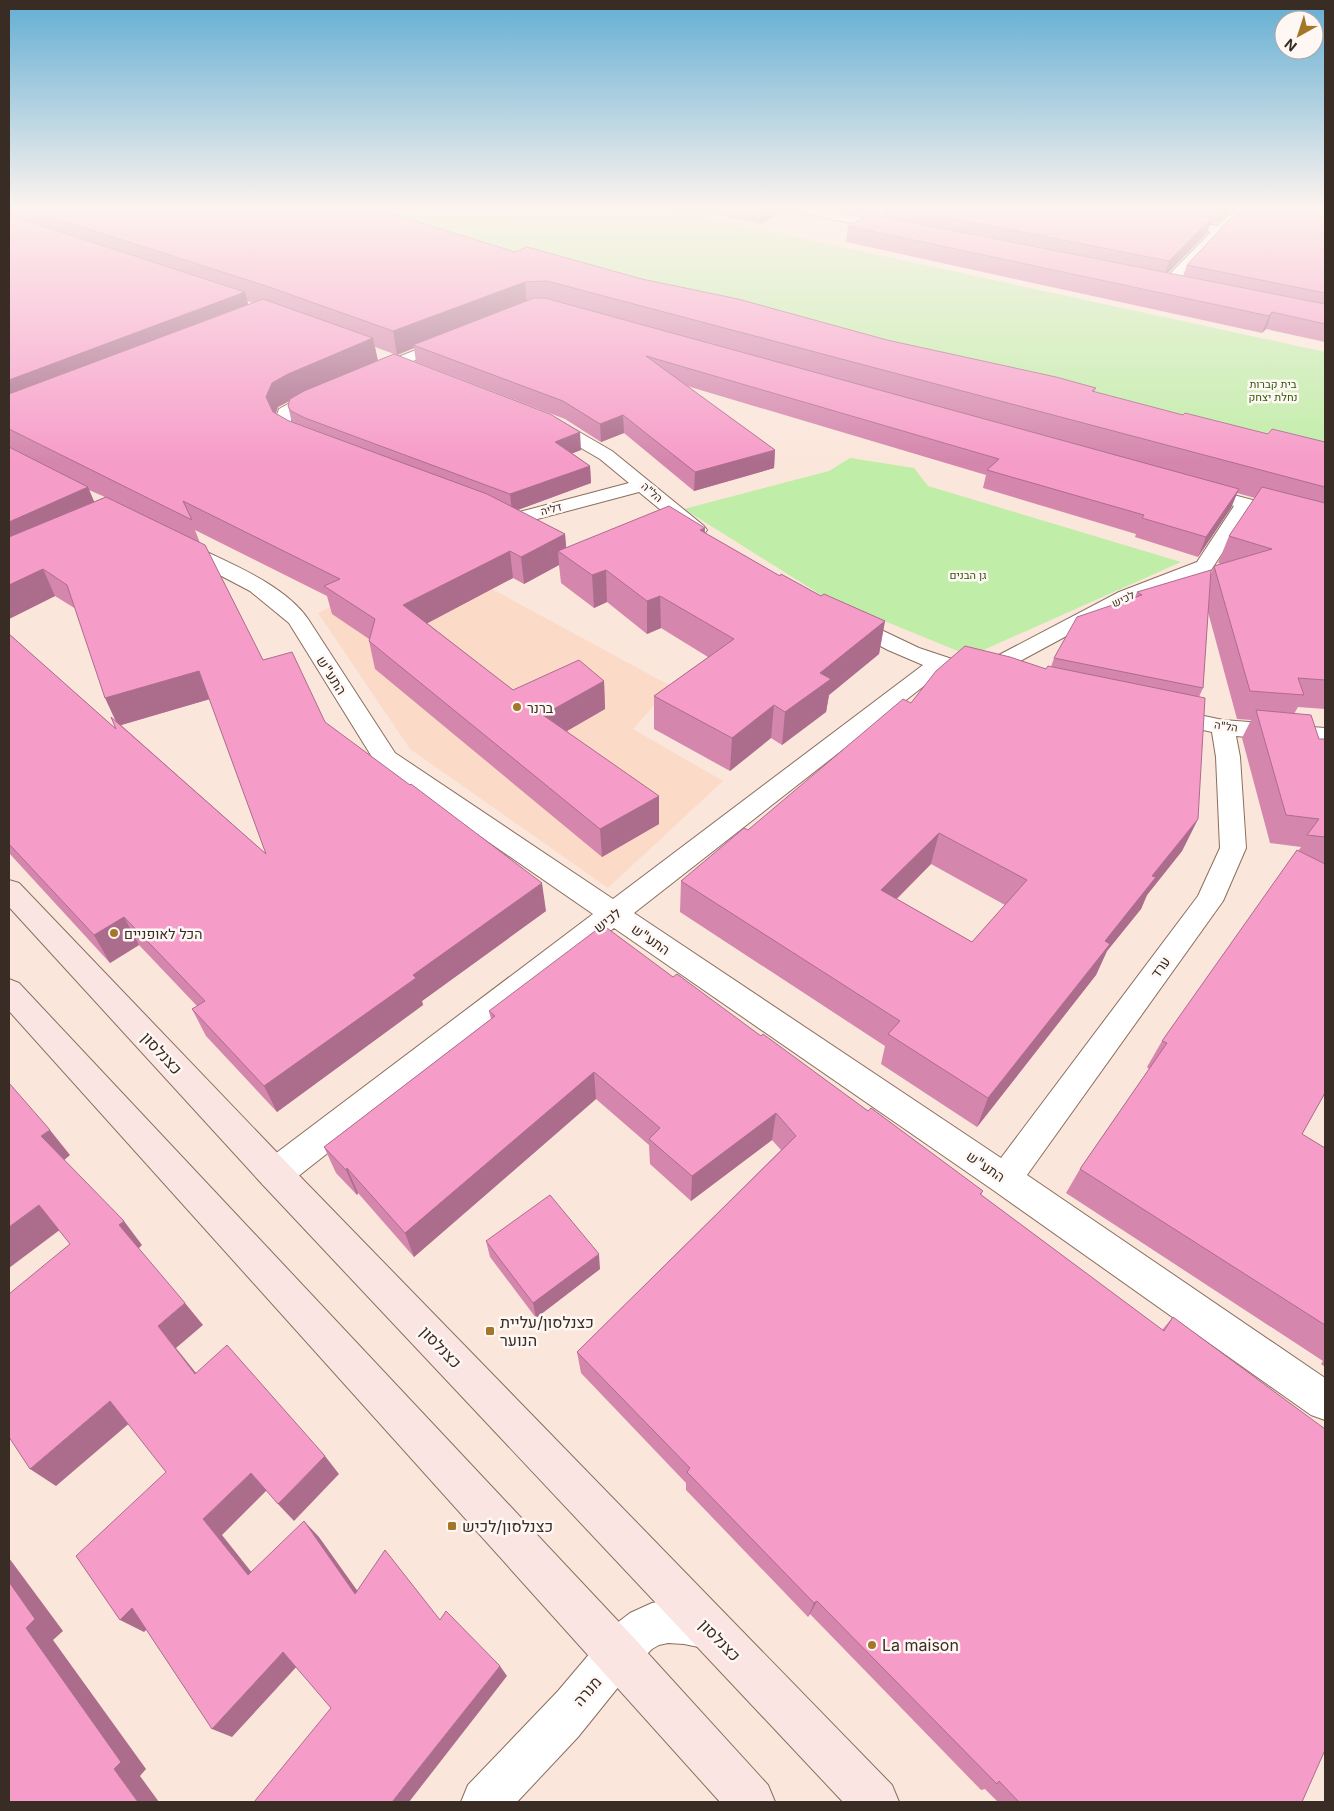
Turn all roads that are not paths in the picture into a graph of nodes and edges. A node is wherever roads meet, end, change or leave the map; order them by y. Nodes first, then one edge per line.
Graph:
1 (460, 337) edge
2 (369, 352) edge
3 (397, 362) junction
4 (424, 372) edge
5 (353, 380) edge
6 (336, 388) edge
7 (531, 415) edge
8 (320, 448) edge
9 (644, 485) junction
10 (1188, 488) edge
11 (1245, 504) junction
12 (474, 506) edge
13 (1325, 525) edge
14 (158, 535) edge
15 (712, 541) edge
16 (835, 614) edge
17 (938, 664) junction
18 (979, 674) junction
19 (1008, 681) edge
20 (1149, 712) edge
21 (1223, 727) junction
22 (1325, 736) edge
23 (9, 890) edge
24 (615, 914) junction
25 (9, 991) edge
26 (275, 1174) junction
27 (1005, 1178) junction
28 (1325, 1401) edge
29 (708, 1627) junction
30 (618, 1654) junction
31 (485, 1802) edge
32 (750, 1802) edge
33 (875, 1802) edge

1 - 3 street
2 - 3 street
3 - 4 street
3 - 5 street
6 - 8 street
7 - 9 street, הל"ה
9 - 12 street, דליה
9 - 15 street, הל"ה
10 - 11 street
11 - 13 street
11 - 18 street, לכיש
14 - 24 street, התע"ש
16 - 17 street
17 - 18 street
17 - 24 street, לכיש
18 - 19 street
20 - 21 street, הל"ה
21 - 22 street, הל"ה
21 - 27 street, ערד
23 - 26 street, כצנלסון
24 - 26 street, לכיש
24 - 27 street, התע"ש
25 - 30 street
26 - 29 street, כצנלסון
27 - 28 street, התע"ש
29 - 30 street, מנרה
29 - 33 street, כצנלסון
30 - 31 street, מנרה
30 - 32 street

